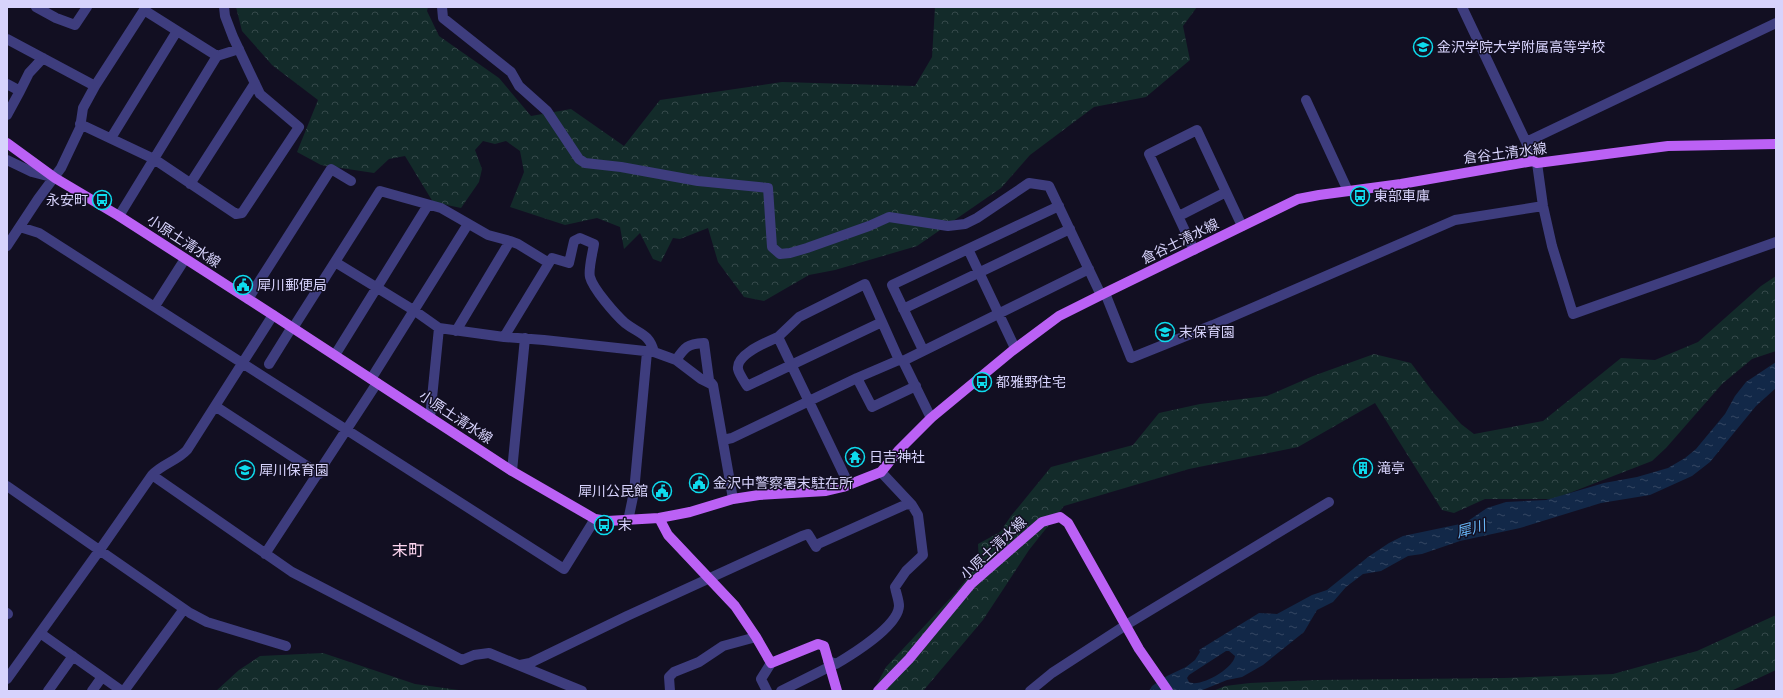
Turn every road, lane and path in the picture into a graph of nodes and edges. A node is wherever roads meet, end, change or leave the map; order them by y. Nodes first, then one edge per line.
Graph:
1 (36, 7) edge
2 (87, 7) edge
3 (224, 7) edge
4 (442, 7) edge
5 (1462, 7) edge
6 (145, 9) edge
7 (1776, 23) edge
8 (177, 31) junction
9 (7, 39) edge
10 (239, 49) junction
11 (216, 56) junction
12 (43, 58) junction
13 (255, 83) junction
14 (7, 84) edge
15 (95, 86) junction
16 (20, 91) junction
17 (1306, 100) dead end
18 (7, 116) edge
19 (80, 124) junction
20 (111, 138) junction
21 (1526, 142) junction
22 (7, 143) edge
23 (1776, 144) edge
24 (154, 159) junction
25 (7, 160) edge
26 (1535, 162) junction
27 (55, 178) junction
28 (351, 181) dead end
29 (190, 184) junction
30 (1348, 191) junction
31 (1226, 192) junction
32 (428, 205) junction
33 (1059, 206) junction
34 (1544, 206) junction
35 (119, 216) junction
36 (1178, 216) junction
37 (468, 224) junction
38 (1242, 226) junction
39 (20, 227) junction
40 (1070, 228) junction
41 (510, 242) junction
42 (1776, 242) edge
43 (7, 246) edge
44 (968, 249) junction
45 (1194, 250) junction
46 (185, 260) junction
47 (335, 262) junction
48 (549, 263) junction
49 (1089, 269) junction
50 (979, 272) junction
51 (376, 288) junction
52 (1103, 294) junction
53 (248, 299) junction
54 (155, 306) junction
55 (903, 309) junction
56 (415, 311) junction
57 (999, 313) junction
58 (273, 315) junction
59 (882, 322) junction
60 (293, 328) junction
61 (439, 328) junction
62 (456, 331) junction
63 (504, 337) junction
64 (778, 337) junction
65 (525, 338) junction
66 (1015, 348) junction
67 (923, 350) junction
68 (651, 352) junction
69 (335, 354) junction
70 (676, 360) junction
71 (901, 360) junction
72 (244, 363) junction
73 (269, 364) dead end
74 (791, 365) junction
75 (857, 378) junction
76 (374, 381) junction
77 (713, 385) junction
78 (916, 386) junction
79 (808, 401) junction
80 (215, 406) junction
81 (430, 418) junction
82 (931, 418) junction
83 (346, 429) junction
84 (723, 440) junction
85 (512, 471) junction
86 (881, 472) junction
87 (152, 474) junction
88 (319, 474) junction
89 (849, 485) junction
90 (7, 486) edge
91 (733, 499) junction
92 (1329, 502) dead end
93 (912, 505) junction
94 (659, 518) junction
95 (595, 519) junction
96 (628, 521) junction
97 (99, 551) junction
98 (265, 554) junction
99 (708, 578) junction
100 (184, 609) junction
101 (1126, 625) junction
102 (40, 633) junction
103 (756, 637) junction
104 (286, 646) dead end
105 (73, 656) junction
106 (771, 663) junction
107 (828, 664) junction
108 (520, 665) junction
109 (102, 677) junction
110 (7, 679) edge
111 (48, 691) edge
112 (92, 691) edge
113 (123, 691) edge
114 (582, 691) edge
115 (670, 691) edge
116 (767, 691) edge
117 (781, 691) edge
118 (837, 691) edge
119 (878, 691) edge
120 (1030, 691) edge
121 (1168, 691) edge

1 - 2 street
3 - 10 street
4 - 33 street
5 - 21 street
6 - 8 street
6 - 15 street
7 - 21 street
8 - 11 street
8 - 20 street
9 - 12 street
10 - 11 street
10 - 13 street
11 - 24 street
12 - 15 street
12 - 16 street
13 - 29 street
13 - 29 street
14 - 16 street
15 - 19 street
16 - 18 street
17 - 30 street
19 - 20 street
19 - 27 street
20 - 24 street
21 - 26 street
22 - 27 main road, 小原土清水線
23 - 26 main road, 倉谷土清水線
24 - 29 street
24 - 35 street
25 - 27 street
26 - 30 main road, 倉谷土清水線
26 - 34 street
27 - 35 main road, 小原土清水線
27 - 39 street
28 - 53 street
30 - 38 main road, 倉谷土清水線
31 - 36 street
31 - 36 street
31 - 38 street
32 - 37 street
32 - 47 street
32 - 51 street
33 - 40 street
33 - 44 street
34 - 42 street
34 - 52 street
35 - 46 main road, 小原土清水線
36 - 45 street
37 - 41 street
37 - 56 street
38 - 45 main road, 倉谷土清水線
39 - 43 street
39 - 54 street
40 - 49 street
40 - 50 street
41 - 48 street
41 - 62 street
44 - 50 street
44 - 55 street
45 - 52 main road, 倉谷土清水線
46 - 53 main road, 小原土清水線
46 - 54 street
47 - 51 street
47 - 60 street
48 - 63 street
48 - 68 street
49 - 52 street
49 - 57 street
50 - 55 street
50 - 57 street
51 - 56 street
51 - 69 street
52 - 66 main road, 倉谷土清水線
53 - 58 main road, 小原土清水線
54 - 72 street
55 - 67 street
56 - 61 street
56 - 76 street
57 - 66 street
57 - 67 street
58 - 60 main road, 小原土清水線
58 - 72 street
59 - 64 street
59 - 71 street
59 - 74 street
60 - 69 main road, 小原土清水線
60 - 73 street
61 - 62 street
61 - 81 street
62 - 63 street
63 - 65 street
64 - 74 street
64 - 74 street
65 - 68 street
65 - 85 street
66 - 82 main road, 倉谷土清水線
67 - 71 street
68 - 70 street
68 - 96 street
69 - 76 main road, 小原土清水線
70 - 77 street
70 - 77 street
71 - 75 street
71 - 78 street
72 - 80 street
72 - 83 street
74 - 79 street
75 - 78 street
75 - 79 street
76 - 81 main road, 小原土清水線
76 - 83 street
77 - 84 street
78 - 82 street
79 - 84 street
79 - 89 street
80 - 87 street
80 - 88 street
81 - 85 main road, 小原土清水線
82 - 86 main road, 倉谷土清水線
83 - 88 street
83 - 95 street
84 - 91 street
85 - 95 main road, 小原土清水線
86 - 89 main road, 倉谷土清水線
86 - 93 street
87 - 97 street
87 - 98 street
88 - 98 street
89 - 91 main road, 倉谷土清水線
90 - 97 street
91 - 94 main road, 倉谷土清水線
92 - 101 street
93 - 99 street
93 - 107 street
94 - 96 main road, 小原土清水線
94 - 99 main road
95 - 96 main road, 小原土清水線
97 - 100 street
97 - 102 street
98 - 108 street
99 - 103 main road
99 - 108 street
100 - 104 street
100 - 113 street
101 - 119 main road, 小原土清水線
101 - 120 street
101 - 121 main road, 小原土清水線
102 - 105 street
102 - 110 street
103 - 106 main road
103 - 115 street
105 - 109 street
105 - 111 street
106 - 107 main road
106 - 116 street
107 - 117 street
107 - 118 main road
108 - 114 street
109 - 112 street
109 - 113 street

